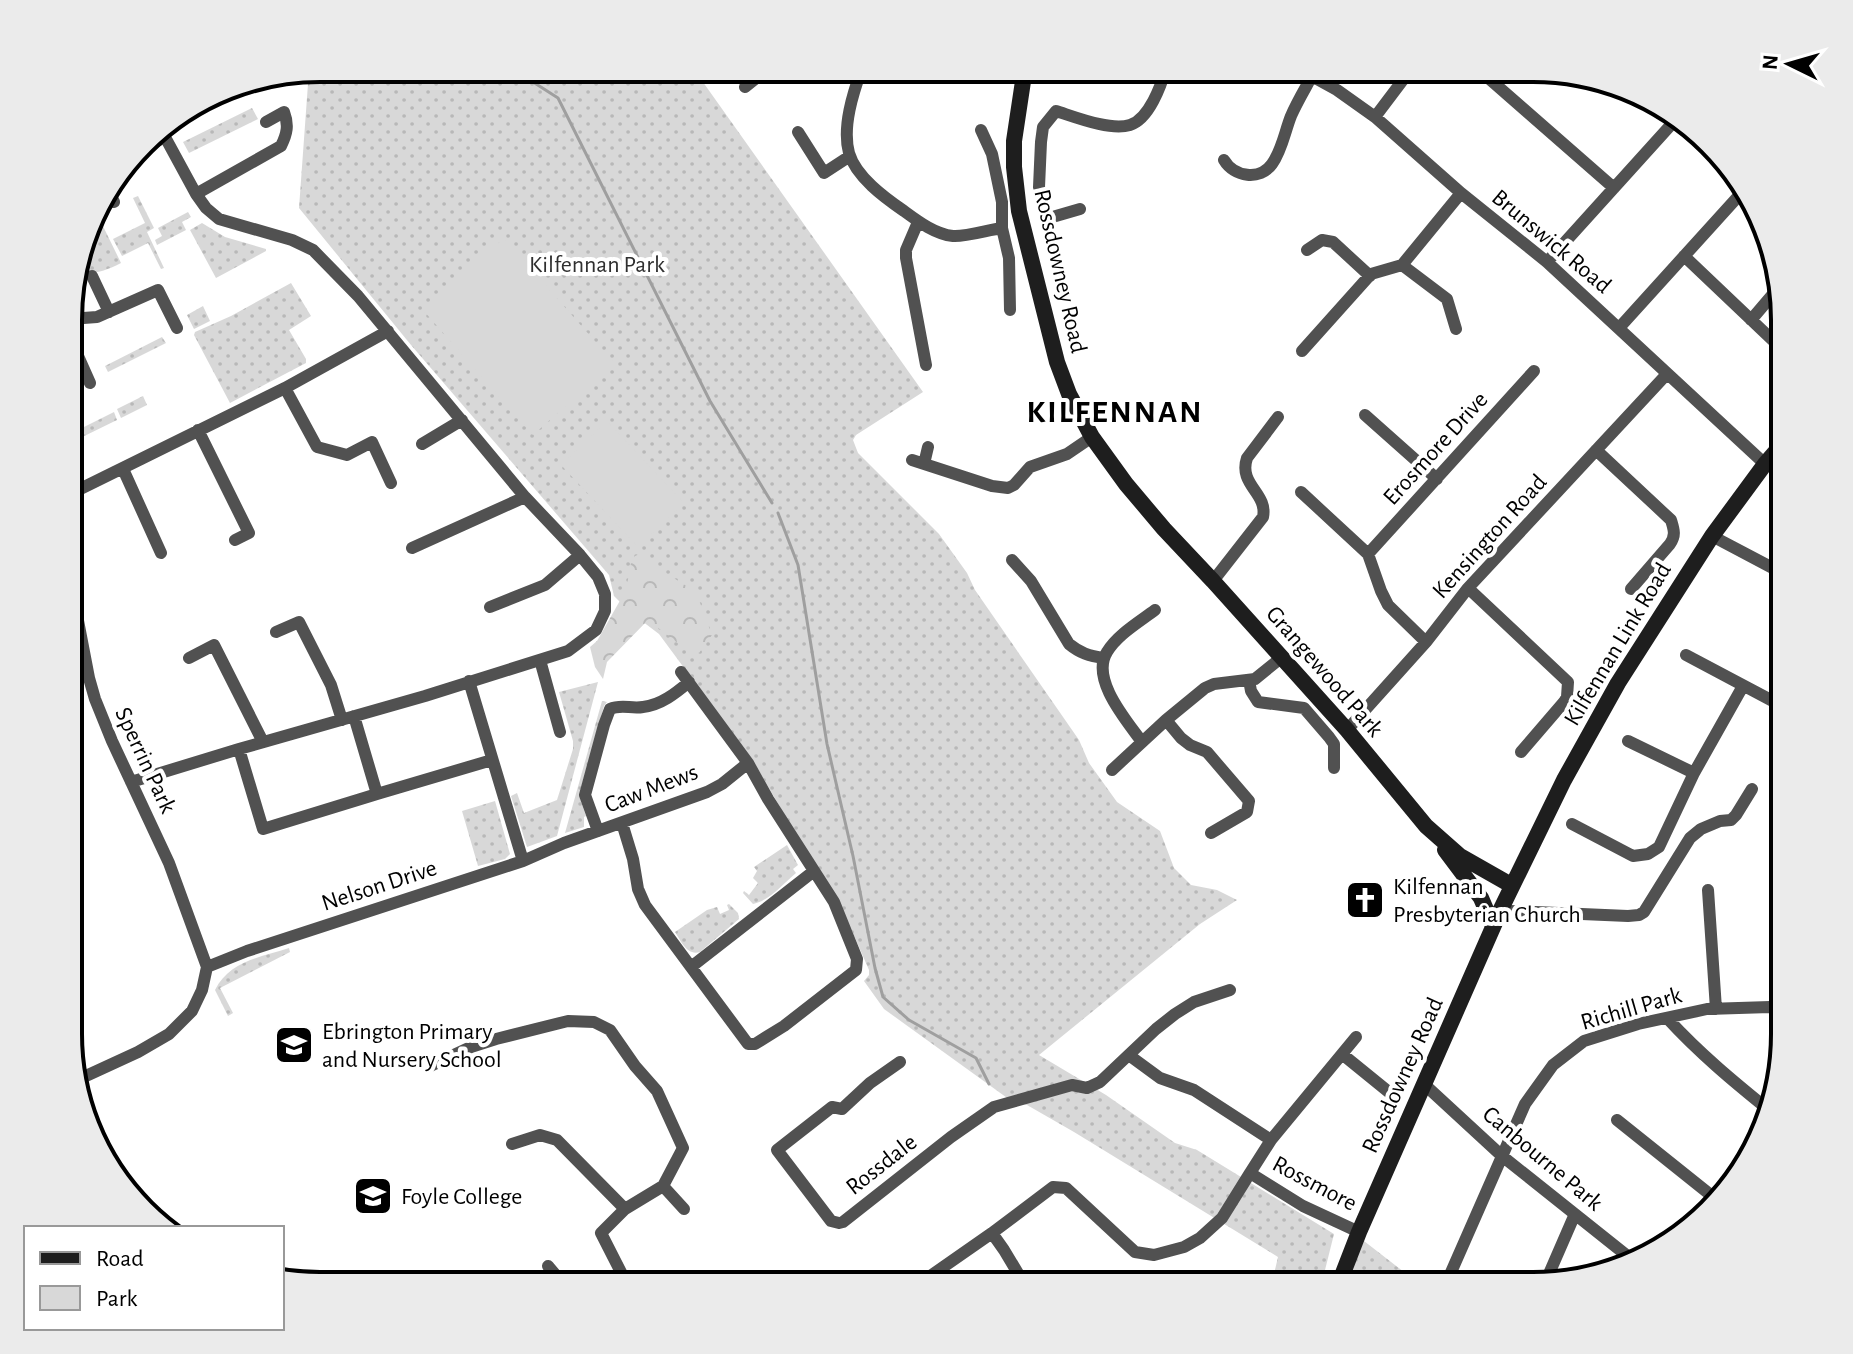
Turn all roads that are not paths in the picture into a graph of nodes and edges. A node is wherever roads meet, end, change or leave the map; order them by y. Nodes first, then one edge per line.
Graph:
1 (750, 83) edge
2 (857, 83) edge
3 (1022, 83) edge
4 (1162, 83) edge
5 (1308, 83) edge
6 (1324, 83) edge
7 (1401, 83) edge
8 (1494, 83) edge
9 (745, 87) dead end
10 (1375, 117) junction
11 (266, 122) dead end
12 (1670, 126) edge
13 (981, 130) dead end
14 (798, 132) dead end
15 (166, 139) edge
16 (850, 156) junction
17 (1224, 160) dead end
18 (1614, 188) junction
19 (1461, 193) junction
20 (196, 194) junction
21 (1737, 198) edge
22 (1080, 209) dead end
23 (918, 222) junction
24 (1002, 228) junction
25 (1307, 250) dead end
26 (1684, 256) junction
27 (1547, 262) junction
28 (1402, 265) junction
29 (92, 276) dead end
30 (1370, 276) junction
31 (1769, 299) edge
32 (1010, 310) dead end
33 (109, 312) junction
34 (82, 318) edge
35 (1751, 320) junction
36 (177, 328) dead end
37 (1619, 328) junction
38 (1456, 329) dead end
39 (388, 331) junction
40 (1770, 338) edge
41 (1302, 351) dead end
42 (82, 365) edge
43 (926, 365) dead end
44 (1534, 371) dead end
45 (1666, 375) junction
46 (90, 383) dead end
47 (285, 388) junction
48 (1365, 415) dead end
49 (1260, 416) dead end
50 (462, 420) junction
51 (198, 430) junction
52 (1092, 437) junction
53 (422, 444) dead end
54 (928, 447) dead end
55 (1596, 450) junction
56 (1770, 458) edge
57 (1765, 464) junction
58 (123, 469) junction
59 (1116, 471) joint
60 (1437, 479) junction
61 (391, 483) dead end
62 (82, 488) edge
63 (1301, 492) dead end
64 (525, 497) junction
65 (1712, 536) junction
66 (235, 540) dead end
67 (412, 548) dead end
68 (161, 553) dead end
69 (1368, 554) junction
70 (580, 555) junction
71 (1012, 560) dead end
72 (1770, 567) edge
73 (1213, 581) junction
74 (1468, 588) junction
75 (1631, 589) dead end
76 (490, 607) dead end
77 (1155, 610) dead end
78 (276, 632) dead end
79 (1426, 642) junction
80 (82, 644) edge
81 (1686, 655) dead end
82 (1282, 657) junction
83 (189, 658) dead end
84 (1104, 658) junction
85 (540, 660) junction
86 (1249, 680) junction
87 (469, 681) junction
88 (1743, 686) junction
89 (1770, 700) edge
90 (348, 718) junction
91 (1166, 720) junction
92 (1347, 730) junction
93 (560, 732) dead end
94 (1628, 741) dead end
95 (263, 742) junction
96 (1142, 742) junction
97 (239, 749) junction
98 (1521, 752) dead end
99 (492, 760) junction
100 (748, 763) junction
101 (1334, 768) dead end
102 (1112, 770) dead end
103 (1694, 773) junction
104 (131, 782) junction
105 (1752, 789) dead end
106 (377, 794) junction
107 (622, 823) junction
108 (1572, 824) dead end
109 (598, 831) junction
110 (1211, 833) dead end
111 (1442, 842) junction
112 (564, 843) joint
113 (523, 861) junction
114 (814, 871) junction
115 (1511, 885) junction
116 (1708, 890) dead end
117 (1501, 909) junction
118 (1493, 926) junction
119 (207, 967) junction
120 (691, 967) junction
121 (1230, 990) dead end
122 (1770, 1007) edge
123 (1716, 1009) junction
124 (1667, 1018) junction
125 (1356, 1037) dead end
126 (1342, 1054) junction
127 (1130, 1056) junction
128 (900, 1062) dead end
129 (428, 1067) dead end
130 (86, 1076) edge
131 (1425, 1085) junction
132 (1390, 1093) dead end
133 (1760, 1103) edge
134 (1617, 1120) dead end
135 (1271, 1140) junction
136 (512, 1144) dead end
137 (1502, 1156) junction
138 (1250, 1173) junction
139 (663, 1186) junction
140 (1709, 1194) edge
141 (625, 1209) junction
142 (684, 1209) dead end
143 (1575, 1214) junction
144 (1359, 1232) junction
145 (992, 1233) junction
146 (1624, 1253) edge
147 (548, 1266) dead end
148 (552, 1271) edge
149 (620, 1271) edge
150 (1550, 1271) edge
151 (937, 1272) edge
152 (1017, 1272) edge
153 (1344, 1272) edge
154 (1451, 1272) edge

1 - 9 street
2 - 16 street
3 - 52 street, Rossdowney Road
4 - 22 street
5 - 17 street
6 - 10 street, Brunswick Road
7 - 10 street
8 - 18 street
10 - 19 street, Brunswick Road
11 - 20 street
12 - 18 street
13 - 24 street
14 - 16 street
15 - 20 street
16 - 23 street
18 - 27 street
19 - 27 street, Brunswick Road
19 - 28 street
20 - 39 street
21 - 26 street
23 - 24 street
23 - 43 street
24 - 32 street
25 - 30 street
26 - 35 street
26 - 37 street
27 - 37 street, Brunswick Road
28 - 30 street
28 - 38 street
29 - 33 street
30 - 41 street
31 - 35 street
33 - 34 street
33 - 36 street
35 - 40 street
37 - 45 street, Brunswick Road
39 - 47 street
39 - 50 street
42 - 46 street
44 - 60 street, Erosmore Drive
45 - 55 street, Kensington Road
45 - 57 street, Brunswick Road
47 - 51 street
47 - 61 street
48 - 60 street
49 - 73 street
50 - 53 street
50 - 64 street
51 - 58 street
51 - 66 street
52 - 54 street
52 - 59 street, Rossdowney Road
55 - 74 street, Kensington Road
55 - 75 street
56 - 57 street, Kilfennan Link Road
57 - 65 street, Kilfennan Link Road
58 - 62 street
58 - 68 street
59 - 73 street, Grangewood Park
60 - 69 street, Erosmore Drive
63 - 69 street
64 - 67 street
64 - 70 street
65 - 72 street
65 - 115 street, Kilfennan Link Road
69 - 79 street
70 - 76 street
70 - 85 street
71 - 84 street
73 - 82 street, Grangewood Park
74 - 79 street, Kensington Road
74 - 98 street
77 - 84 street
78 - 90 street
79 - 92 street, Kensington Road
80 - 104 street, Sperrin Park
81 - 88 street
82 - 86 street
82 - 92 street, Grangewood Park
83 - 95 street
84 - 96 street
85 - 87 street
85 - 93 street
86 - 91 street
86 - 101 street
87 - 90 street
87 - 99 street
88 - 89 street
88 - 103 street
90 - 95 street
90 - 106 street
91 - 96 street
91 - 110 street
92 - 111 street, Grangewood Park
94 - 103 street
95 - 97 street
96 - 102 street
97 - 104 street
97 - 106 street
99 - 106 street
99 - 113 street
100 - 107 street, Caw Mews
100 - 109 street
100 - 114 street
103 - 108 street
104 - 119 street, Sperrin Park
105 - 117 street
107 - 109 street, Caw Mews
107 - 120 street
109 - 112 street, Caw Mews
111 - 115 street, Grangewood Park
111 - 118 street
112 - 113 street, Nelson Drive
113 - 119 street, Nelson Drive
114 - 120 street
114 - 120 street
115 - 117 street, Rossdowney Road
116 - 123 street
117 - 118 street, Rossdowney Road
118 - 131 street, Rossdowney Road
119 - 130 street
121 - 127 street, Rossdale
122 - 123 street, Richill Park
123 - 124 street, Richill Park
124 - 133 street
124 - 137 street, Richill Park
125 - 126 street
126 - 132 street
126 - 135 street
127 - 128 street, Rossdale
127 - 135 street
129 - 139 street
131 - 137 street, Canbourne Park
131 - 144 street, Rossdowney Road
134 - 140 street
135 - 138 street
136 - 141 street
137 - 143 street, Canbourne Park
137 - 154 street, Richill Park
138 - 144 street, Rossmore
138 - 145 street, Rossmore
139 - 141 street
139 - 142 street
141 - 149 street
143 - 146 street, Canbourne Park
143 - 150 street
144 - 153 street, Rossdowney Road
145 - 151 street, Rossmore
145 - 152 street
147 - 148 street

